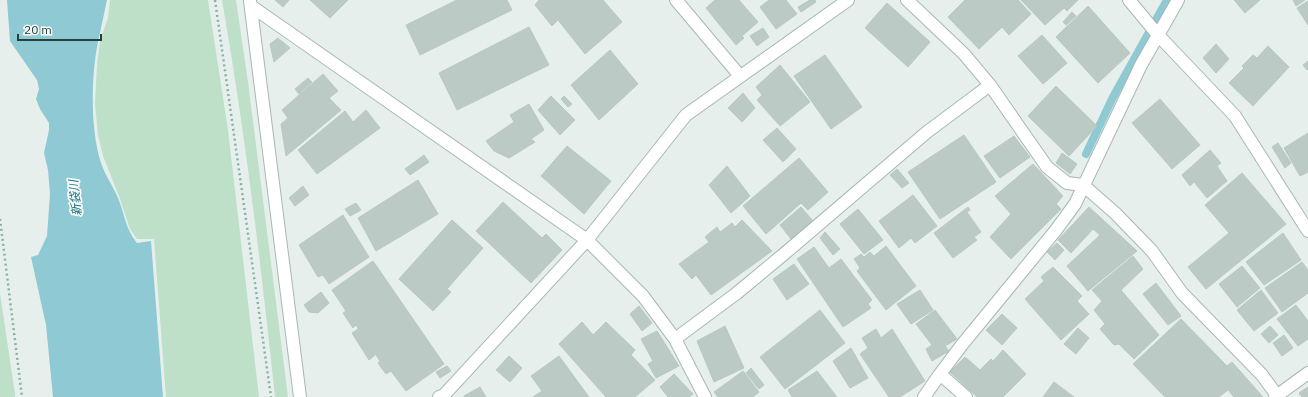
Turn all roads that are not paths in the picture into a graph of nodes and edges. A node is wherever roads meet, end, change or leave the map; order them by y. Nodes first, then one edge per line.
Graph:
1 (676, 0) edge
2 (848, 0) edge
3 (907, 0) edge
4 (1129, 0) edge
5 (1178, 0) edge
6 (250, 3) edge
7 (1158, 35) junction
8 (740, 76) junction
9 (990, 85) junction
10 (1083, 185) junction
11 (1308, 231) edge
12 (587, 240) junction
13 (675, 339) junction
14 (1308, 373) edge
15 (940, 374) junction
16 (1277, 396) edge
17 (300, 397) edge
18 (439, 397) edge
19 (705, 397) edge
20 (924, 397) edge
21 (966, 397) edge

1 - 8 street
2 - 8 street
3 - 9 street
4 - 7 street
5 - 7 street
6 - 12 street
6 - 17 street
7 - 10 street
7 - 11 street
8 - 12 street
9 - 10 street
9 - 13 street
10 - 15 street
10 - 16 street
12 - 13 street
12 - 18 street
13 - 19 street
14 - 16 street
15 - 20 street
15 - 21 street

